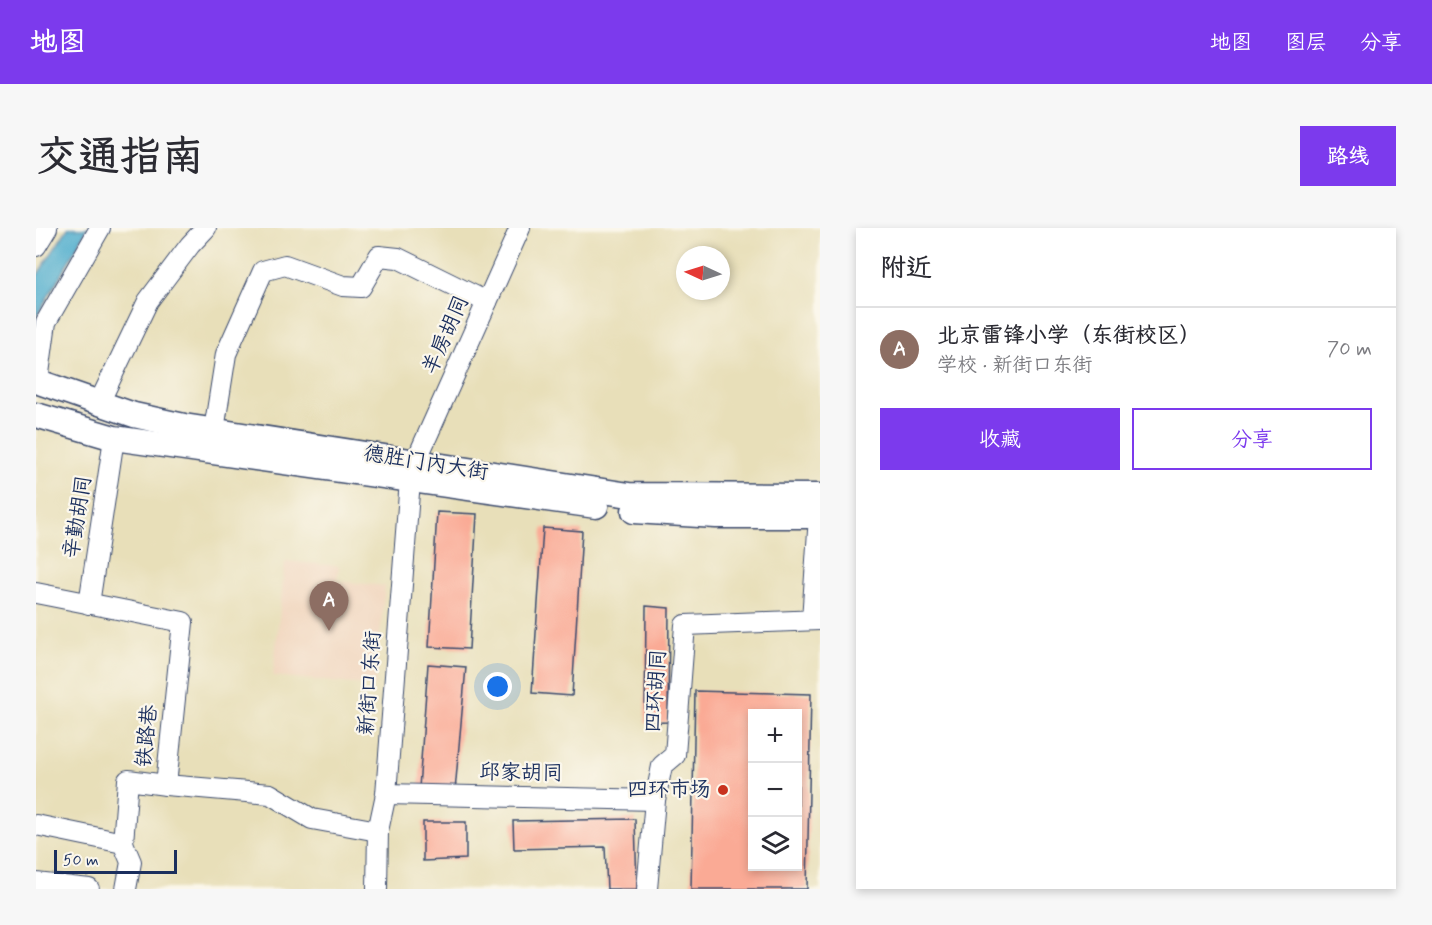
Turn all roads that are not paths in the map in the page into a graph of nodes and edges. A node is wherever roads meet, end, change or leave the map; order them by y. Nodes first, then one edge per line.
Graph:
1 (47, 228) edge
2 (99, 228) edge
3 (206, 228) edge
4 (520, 228) edge
5 (36, 246) edge
6 (487, 302) junction
7 (37, 392) edge
8 (99, 403) junction
9 (214, 430) junction
10 (114, 438) junction
11 (183, 449) junction
12 (413, 471) junction
13 (819, 506) edge
14 (36, 593) edge
15 (89, 604) junction
16 (816, 620) edge
17 (166, 785) junction
18 (386, 794) junction
19 (655, 800) junction
20 (36, 825) edge
21 (378, 831) junction
22 (123, 843) junction
23 (36, 883) edge
24 (89, 889) edge
25 (126, 889) edge
26 (377, 889) edge
27 (647, 889) edge

1 - 5 street
2 - 7 street
3 - 8 street
4 - 6 street, 羊房胡同
6 - 9 street
6 - 12 street, 羊房胡同
7 - 8 main road, 德胜门内大街
7 - 10 main road, 德胜门内大街
7 - 11 main road, 德胜门内大街
8 - 9 main road, 德胜门内大街
9 - 12 main road, 德胜门内大街
10 - 11 main road, 德胜门内大街
10 - 15 street, 辛勤胡同
11 - 12 main road, 德胜门内大街
12 - 13 main road, 德胜门内大街
12 - 18 street, 新街口东街
13 - 16 street
14 - 15 street, 铁路巷
15 - 17 street, 铁路巷
16 - 19 street, 四环胡同
17 - 21 street, 铁路巷
17 - 22 street
18 - 19 street, 邱家胡同
18 - 21 street, 新街口东街
19 - 27 street, 四环胡同
20 - 22 street
21 - 26 street, 新街口东街
22 - 25 street
23 - 24 street

